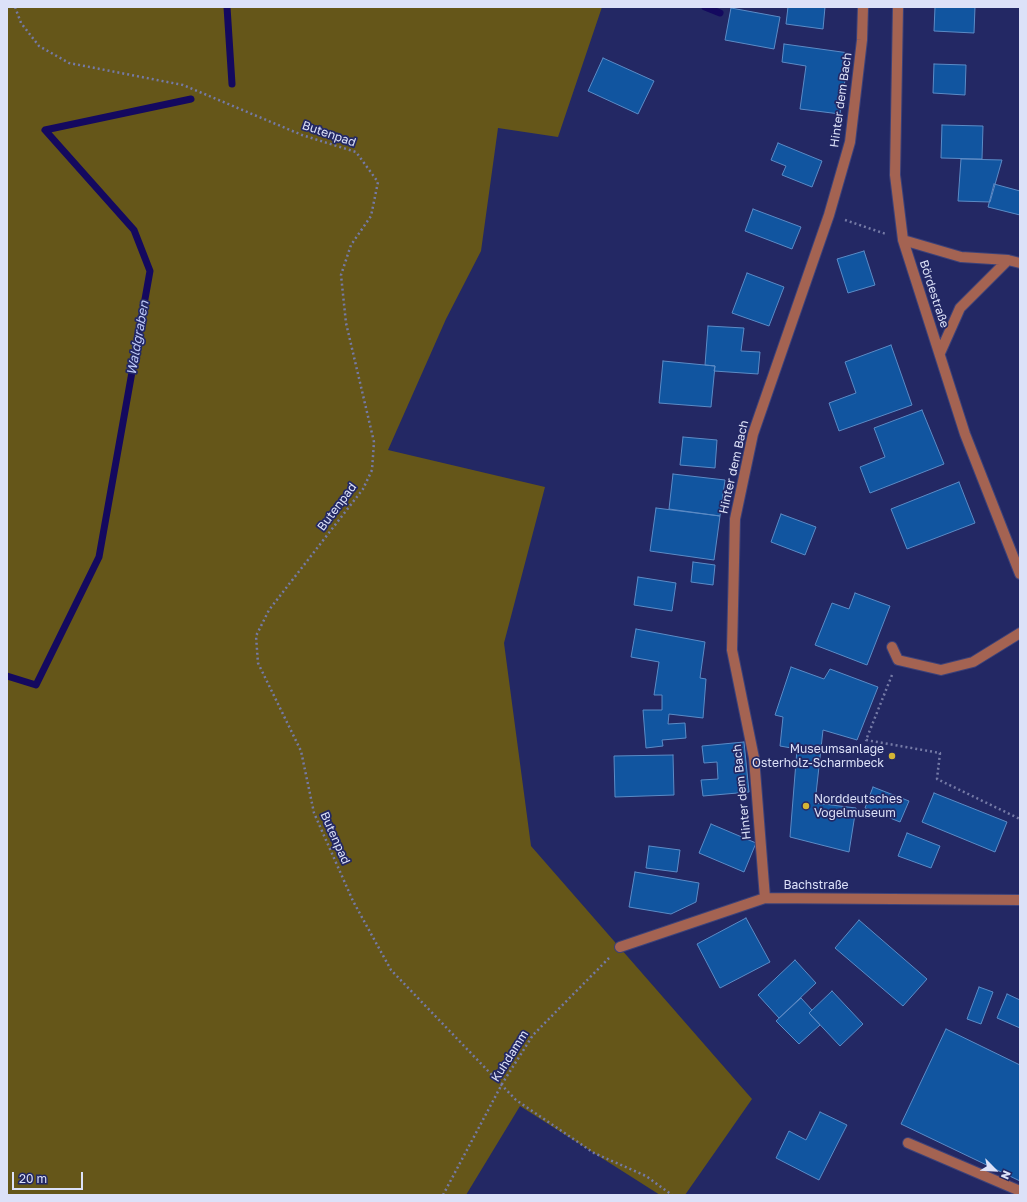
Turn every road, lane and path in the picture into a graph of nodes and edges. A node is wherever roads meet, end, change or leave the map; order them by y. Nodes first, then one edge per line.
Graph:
1 (15, 7) edge
2 (863, 7) edge
3 (898, 7) edge
4 (829, 215) junction
5 (903, 240) junction
6 (1008, 260) junction
7 (1020, 263) edge
8 (940, 353) junction
9 (1020, 574) edge
10 (1020, 633) edge
11 (892, 647) dead end
12 (898, 660) junction
13 (1020, 819) edge
14 (766, 898) junction
15 (1020, 900) edge
16 (620, 947) joint
17 (502, 1084) junction
18 (908, 1143) dead end
19 (1020, 1191) edge
20 (443, 1195) edge
21 (672, 1195) edge

1 - 17 path, Butenpad
2 - 4 street, Hinter dem Bach
3 - 5 street, Bördestraße
4 - 5 path
4 - 14 street, Hinter dem Bach
5 - 6 street
5 - 8 street, Bördestraße
6 - 7 street
6 - 8 street
8 - 9 street, Bördestraße
10 - 12 street
11 - 12 street
12 - 13 path
14 - 15 street, Bachstraße
14 - 16 street, Bachstraße
16 - 17 path, Kuhdamm
17 - 20 path, Kuhdamm
17 - 21 path, Butenpad
18 - 19 street

